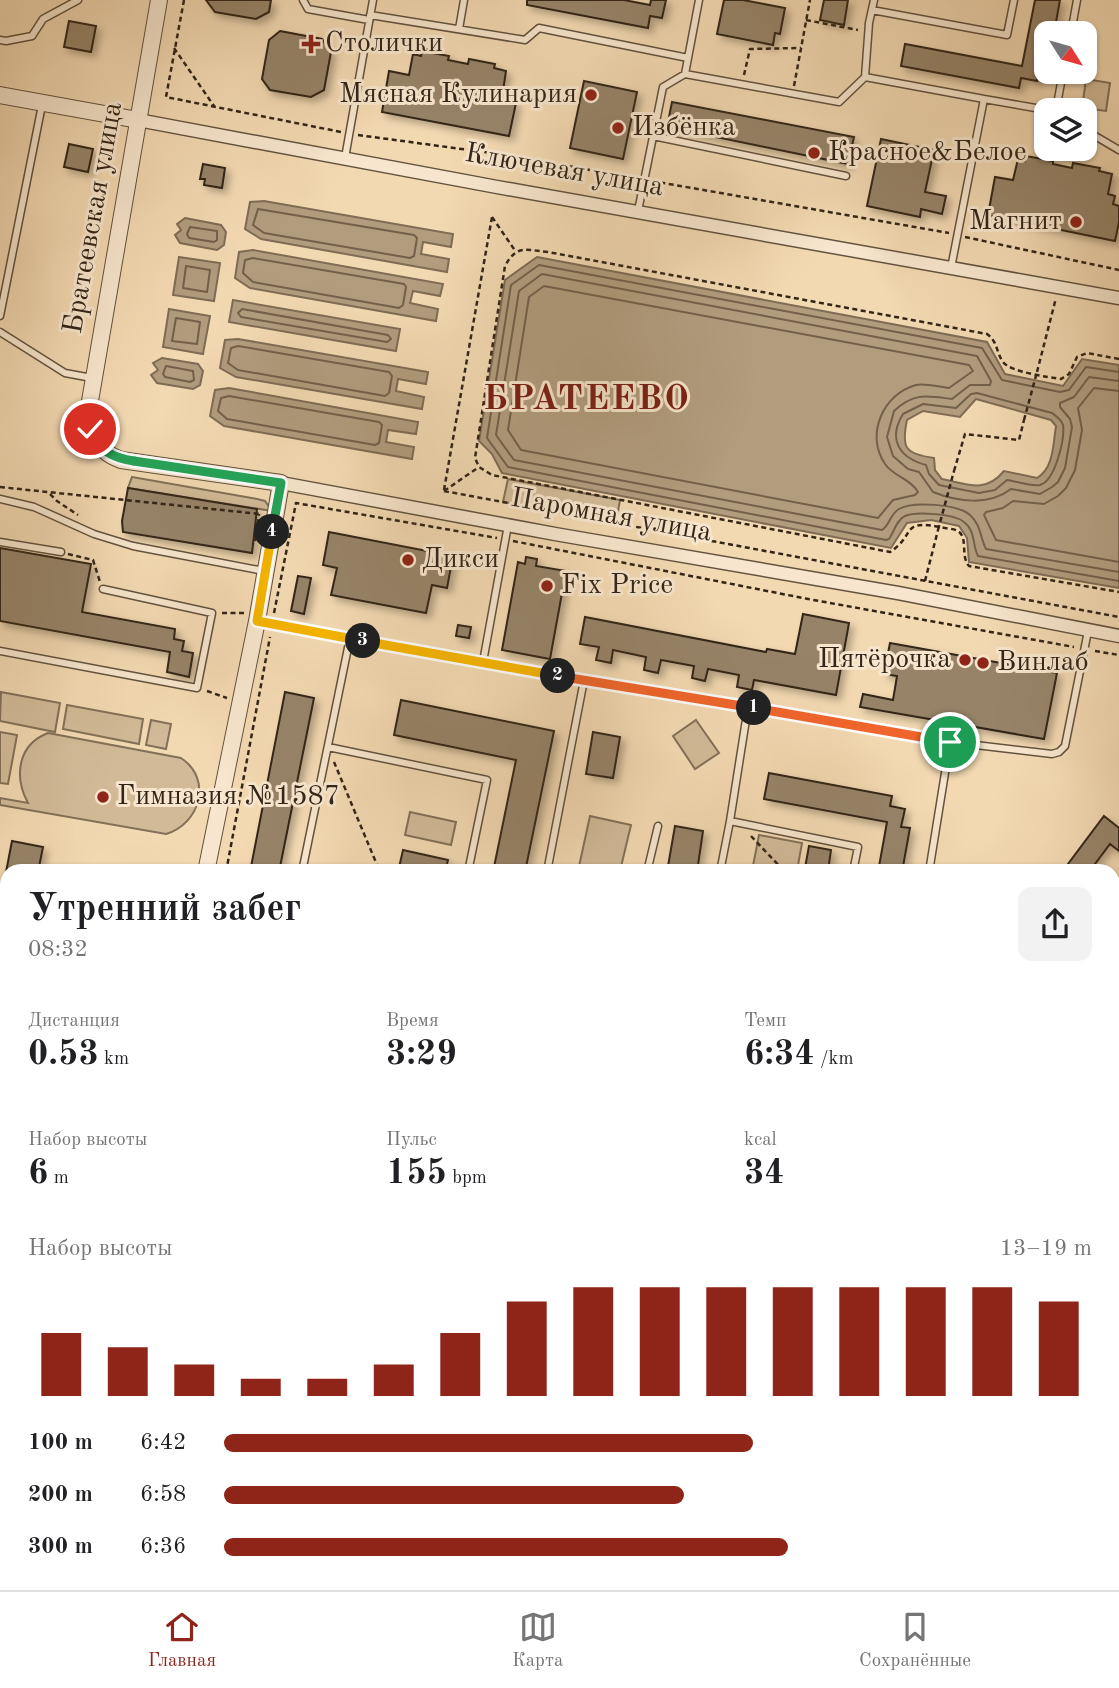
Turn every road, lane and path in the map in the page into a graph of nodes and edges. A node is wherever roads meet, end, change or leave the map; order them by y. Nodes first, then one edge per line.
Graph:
1 (78, 0) edge
2 (159, 0) edge
3 (184, 0) edge
4 (303, 0) edge
5 (373, 0) edge
6 (464, 0) edge
7 (699, 0) edge
8 (810, 0) edge
9 (874, 0) edge
10 (1014, 0) edge
11 (1077, 0) edge
12 (872, 10) junction
13 (370, 18) junction
14 (806, 20) junction
15 (1073, 21) edge
16 (459, 29) junction
17 (869, 32) junction
18 (0, 40) edge
19 (174, 48) junction
20 (801, 48) junction
21 (688, 58) junction
22 (685, 74) junction
23 (865, 77) junction
24 (743, 85) junction
25 (793, 94) junction
26 (0, 95) edge
27 (984, 99) junction
28 (42, 103) junction
29 (215, 108) junction
30 (1034, 108) edge
31 (138, 120) junction
32 (349, 134) junction
33 (653, 136) junction
34 (1097, 137) edge
35 (1119, 150) edge
36 (345, 158) junction
37 (846, 176) dead end
38 (644, 180) junction
39 (638, 211) junction
40 (958, 235) junction
41 (516, 251) junction
42 (951, 268) junction
43 (1119, 270) edge
44 (1058, 288) junction
45 (1119, 298) edge
46 (0, 316) edge
47 (0, 332) edge
48 (1119, 359) edge
49 (93, 378) junction
50 (98, 445) joint
51 (479, 467) junction
52 (281, 483) junction
53 (0, 487) edge
54 (444, 491) junction
55 (50, 494) junction
56 (0, 499) edge
57 (259, 514) junction
58 (271, 515) dead end
59 (87, 521) dead end
60 (508, 525) junction
61 (505, 540) junction
62 (0, 542) edge
63 (254, 550) dead end
64 (61, 552) joint
65 (265, 572) junction
66 (925, 581) junction
67 (103, 589) joint
68 (1119, 592) edge
69 (212, 613) junction
70 (1119, 617) edge
71 (259, 620) junction
72 (1088, 631) junction
73 (1119, 636) edge
74 (350, 638) junction
75 (1086, 649) junction
76 (0, 651) edge
77 (1119, 655) edge
78 (482, 662) junction
79 (584, 680) junction
80 (197, 688) junction
81 (232, 699) dead end
82 (748, 707) junction
83 (950, 742) junction
84 (328, 747) junction
85 (730, 821) junction
86 (739, 823) junction
87 (658, 826) dead end
88 (207, 864) edge
89 (227, 864) edge
90 (304, 864) edge
91 (377, 864) edge
92 (470, 864) edge
93 (549, 864) edge
94 (649, 864) edge
95 (722, 864) edge
96 (777, 864) edge
97 (855, 864) edge
98 (930, 864) edge

1 - 18 lane
2 - 31 street, Братеевская улица
3 - 19 path
4 - 13 lane
5 - 13 lane
6 - 16 lane
7 - 21 lane
8 - 14 path
9 - 12 lane
10 - 12 lane
11 - 15 lane
12 - 17 lane
13 - 16 lane
13 - 32 lane
14 - 17 path
14 - 20 path
16 - 21 lane
17 - 23 lane
19 - 29 path
19 - 29 path
20 - 24 path
20 - 25 path
21 - 22 lane
22 - 24 lane
22 - 33 lane
23 - 25 lane
23 - 27 lane
24 - 25 lane
26 - 28 street, Ключевая улица
27 - 30 lane
27 - 40 lane
28 - 31 street, Ключевая улица
28 - 46 lane
29 - 32 path
31 - 36 street, Ключевая улица
31 - 49 street, Братеевская улица
32 - 36 lane
32 - 38 path
33 - 37 lane
33 - 38 lane
34 - 35 lane
36 - 39 street, Ключевая улица
38 - 39 lane
38 - 40 path
39 - 42 street, Ключевая улица
40 - 42 lane
40 - 43 path
41 - 48 path
41 - 51 path
41 - 54 path
42 - 44 street, Ключевая улица
44 - 45 street, Ключевая улица
44 - 66 path, bridge
47 - 49 lane
49 - 50 street, Братеевская улица
50 - 52 street, Паромная улица
51 - 54 path
51 - 68 path
52 - 60 street, Паромная улица
52 - 65 street
53 - 55 path
54 - 66 path
55 - 57 path
55 - 59 path
56 - 65 lane
57 - 58 path
57 - 63 path
60 - 61 lane
60 - 72 street, Паромная улица
61 - 71 path
61 - 75 path
61 - 78 lane
62 - 64 lane
64 - 67 path
65 - 71 street
66 - 70 path
67 - 69 lane
69 - 71 path
69 - 80 lane
71 - 74 lane
71 - 88 street
71 - 89 path
72 - 73 street, Паромная улица
72 - 75 lane
74 - 78 lane
74 - 84 lane
75 - 77 path
75 - 83 lane
76 - 80 lane
78 - 79 lane
79 - 82 lane
79 - 93 lane
80 - 81 path
82 - 83 lane
82 - 85 lane
83 - 98 lane
84 - 90 lane
84 - 91 path
84 - 92 lane
85 - 86 lane
85 - 95 lane
86 - 96 path
86 - 97 lane
87 - 94 lane

